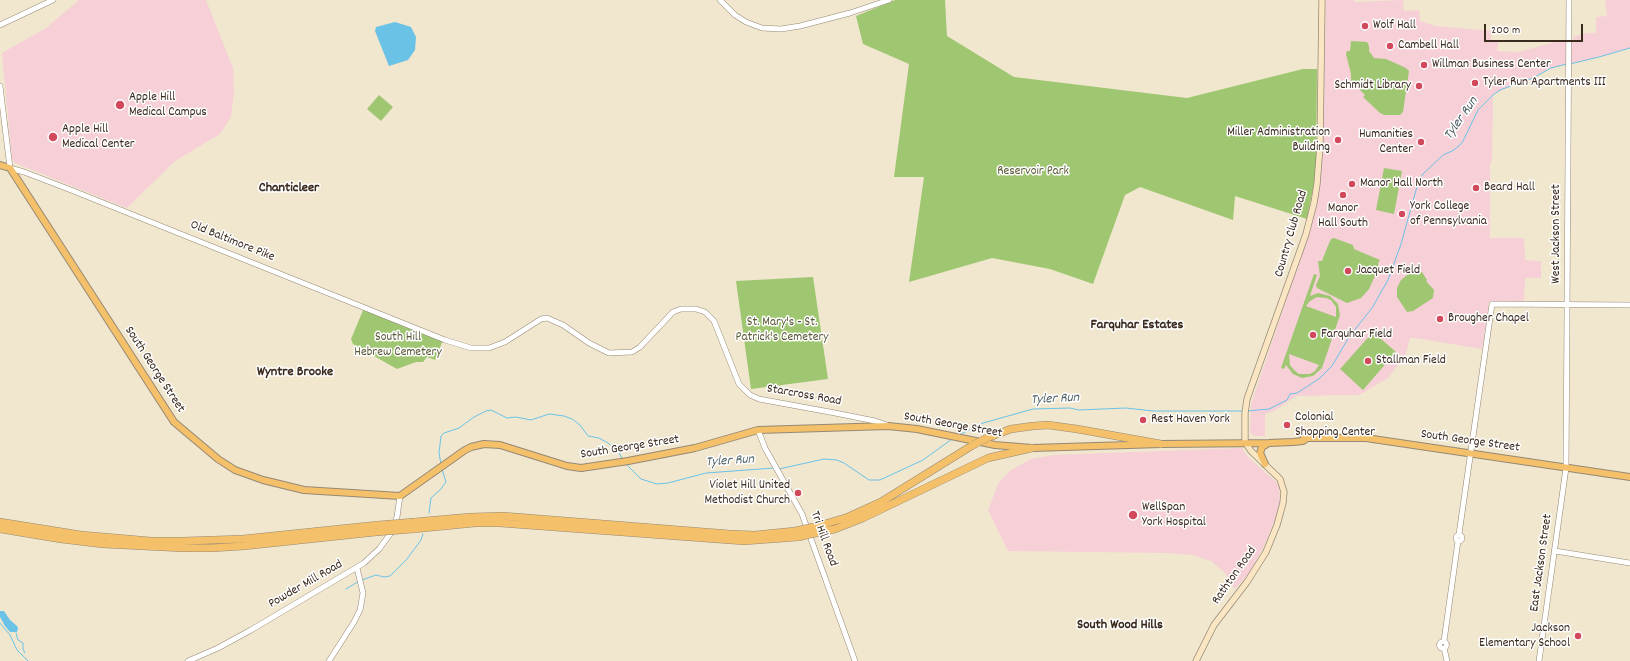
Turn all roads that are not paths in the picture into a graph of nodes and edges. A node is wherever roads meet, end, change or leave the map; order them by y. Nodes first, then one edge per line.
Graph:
1 (53, 0) edge
2 (720, 0) edge
3 (889, 0) edge
4 (1322, 0) edge
5 (1569, 0) edge
6 (0, 25) edge
7 (0, 86) edge
8 (0, 165) edge
9 (10, 168) junction
10 (1568, 305) junction
11 (1630, 305) edge
12 (445, 340) joint
13 (888, 426) junction
14 (758, 430) junction
15 (1306, 439) junction
16 (1244, 442) junction
17 (1268, 443) junction
18 (1161, 444) junction
19 (1032, 448) junction
20 (1471, 454) junction
21 (1265, 464) junction
22 (1566, 468) junction
23 (1630, 477) edge
24 (400, 496) junction
25 (0, 522) edge
26 (0, 529) edge
27 (377, 529) junction
28 (819, 529) junction
29 (1554, 551) junction
30 (1630, 563) edge
31 (357, 568) junction
32 (188, 661) edge
33 (329, 661) edge
34 (855, 661) edge
35 (1196, 661) edge
36 (1447, 661) edge
37 (1539, 661) edge

1 - 6 street
2 - 3 street
4 - 16 main road, Country Club Road
5 - 10 street, West Jackson Street
7 - 9 street
8 - 9 main road
9 - 12 street, Old Baltimore Pike
9 - 24 main road, South George Street
10 - 11 street
10 - 20 street
10 - 22 street, West Jackson Street
12 - 13 street, Starcross Road
13 - 14 main road, South George Street
13 - 19 main road, South George Street
14 - 24 main road, South George Street
14 - 34 street, Tri Hill Road
15 - 16 main road, South George Street
15 - 17 main road, South George Street
15 - 20 main road, South George Street
16 - 17 main road, South George Street
16 - 18 main road, South George Street
16 - 21 main road, Rathton Road
17 - 21 main road
18 - 19 main road, South George Street
18 - 28 highway, bridge
19 - 28 highway
20 - 22 main road, South George Street
20 - 36 street
21 - 35 main road, Rathton Road
22 - 23 main road, South George Street
22 - 29 street, East Jackson Street
24 - 31 street, Powder Mill Road
25 - 27 highway
26 - 27 highway
27 - 28 highway, bridge
29 - 30 street
29 - 37 street, East Jackson Street
31 - 32 street, Powder Mill Road
31 - 33 street

